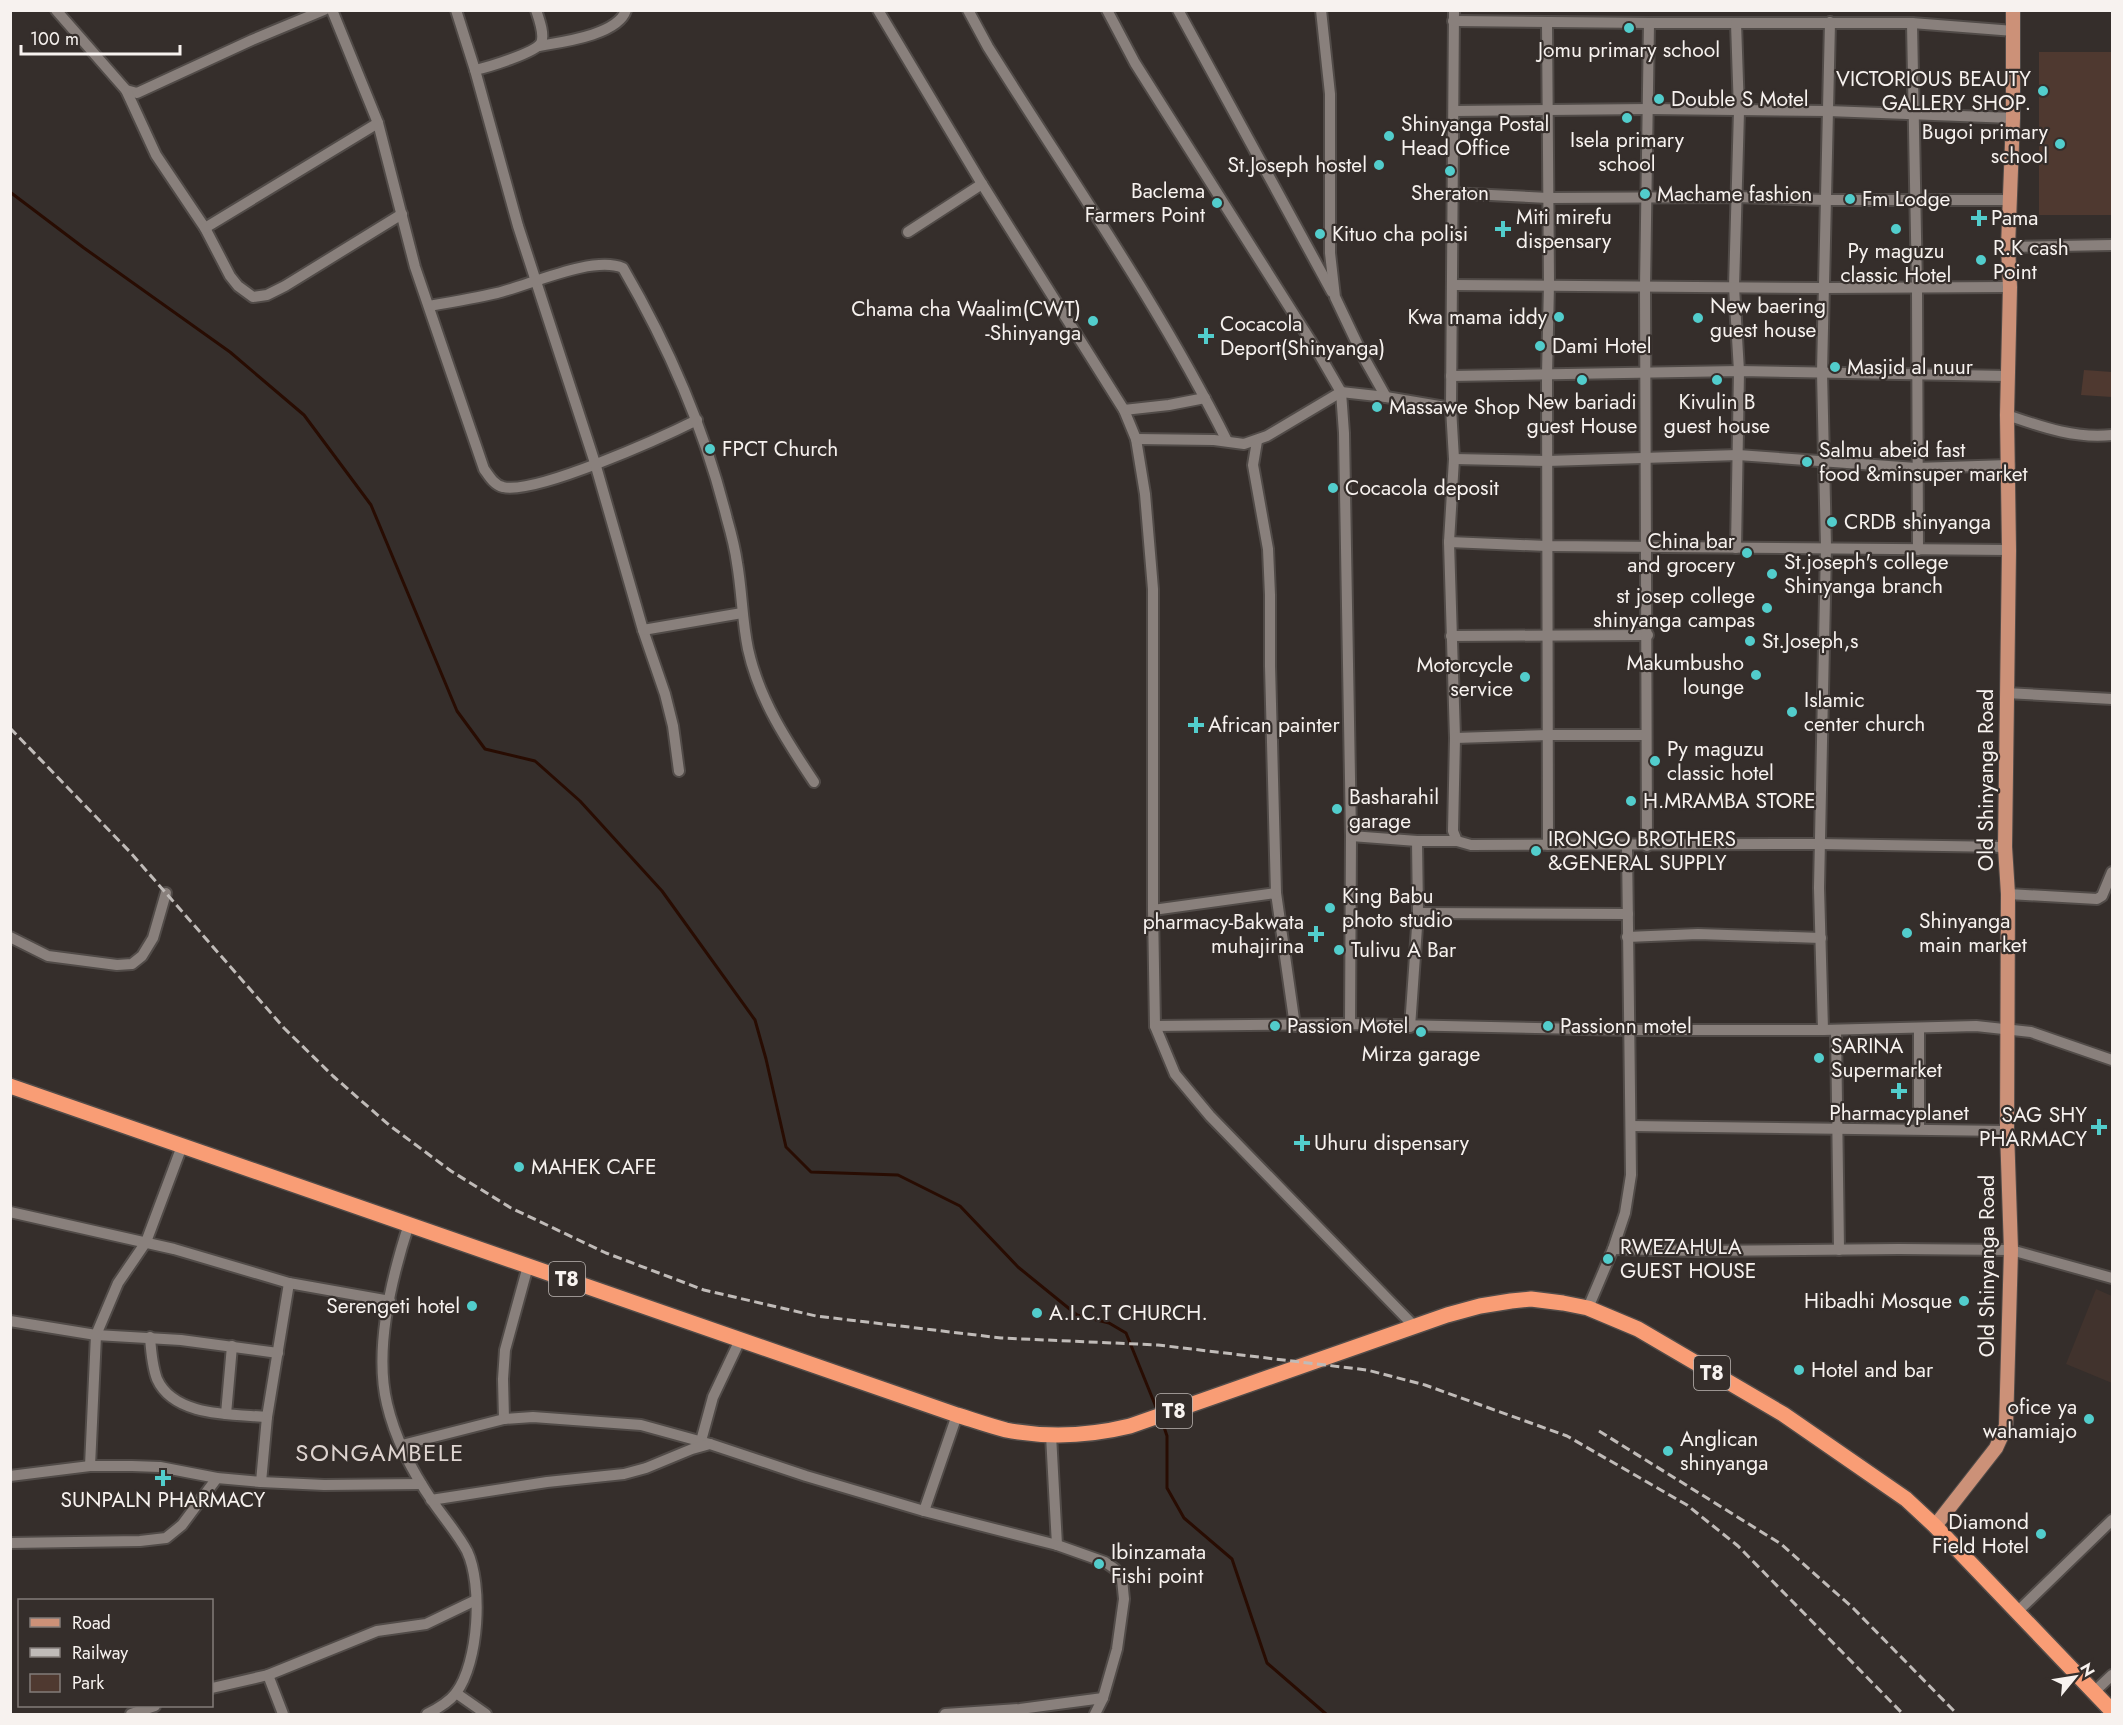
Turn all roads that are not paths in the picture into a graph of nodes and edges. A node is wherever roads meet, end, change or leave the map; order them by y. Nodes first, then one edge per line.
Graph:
1 (56, 10) edge
2 (324, 10) edge
3 (332, 10) edge
4 (456, 10) edge
5 (536, 10) edge
6 (626, 10) edge
7 (878, 10) edge
8 (968, 10) edge
9 (1107, 10) edge
10 (1178, 10) edge
11 (1321, 10) edge
12 (2013, 10) edge
13 (1454, 16) edge
14 (1547, 22) junction
15 (1736, 22) junction
16 (1830, 22) junction
17 (1649, 23) junction
18 (1912, 23) junction
19 (2014, 31) junction
20 (539, 46) junction
21 (475, 70) junction
22 (126, 90) junction
23 (1648, 109) junction
24 (1454, 111) junction
25 (1548, 111) junction
26 (1738, 111) junction
27 (1828, 111) junction
28 (1914, 113) junction
29 (2013, 118) junction
30 (378, 123) junction
31 (982, 184) junction
32 (1451, 193) junction
33 (1737, 197) junction
34 (1548, 198) junction
35 (1646, 199) junction
36 (1825, 200) junction
37 (1915, 200) junction
38 (2009, 200) junction
39 (402, 214) junction
40 (205, 228) junction
41 (908, 232) dead end
42 (2112, 245) edge
43 (2008, 247) junction
44 (537, 282) junction
45 (1549, 284) junction
46 (1452, 285) junction
47 (1645, 287) junction
48 (1734, 287) junction
49 (2010, 287) junction
50 (1824, 288) junction
51 (1917, 288) junction
52 (1335, 297) junction
53 (429, 306) junction
54 (1739, 371) junction
55 (1646, 372) junction
56 (1822, 372) junction
57 (1916, 373) junction
58 (1547, 375) junction
59 (1451, 376) junction
60 (2008, 376) junction
61 (1341, 392) junction
62 (1386, 397) junction
63 (1205, 398) junction
64 (1451, 408) junction
65 (1124, 410) junction
66 (2007, 415) junction
67 (698, 420) junction
68 (2112, 435) edge
69 (1136, 439) junction
70 (1227, 441) junction
71 (1257, 441) junction
72 (1738, 455) junction
73 (1645, 457) junction
74 (1454, 459) junction
75 (1547, 460) junction
76 (595, 463) junction
77 (1825, 463) junction
78 (2009, 465) junction
79 (1916, 468) junction
80 (1449, 542) junction
81 (1547, 546) junction
82 (1647, 547) junction
83 (1826, 547) junction
84 (1736, 548) junction
85 (1917, 550) junction
86 (2009, 550) junction
87 (742, 613) junction
88 (643, 630) junction
89 (1549, 635) junction
90 (1647, 635) junction
91 (1451, 636) junction
92 (2006, 693) junction
93 (2112, 699) edge
94 (1549, 735) junction
95 (1646, 735) junction
96 (1455, 738) junction
97 (679, 771) dead end
98 (814, 782) dead end
99 (1352, 836) junction
100 (1417, 841) junction
101 (1457, 841) junction
102 (1819, 844) junction
103 (1548, 845) junction
104 (1627, 846) junction
105 (1647, 846) junction
106 (2005, 847) junction
107 (2112, 872) edge
108 (166, 893) dead end
109 (1276, 893) junction
110 (2008, 894) junction
111 (1153, 910) junction
112 (1418, 913) junction
113 (1628, 914) junction
114 (10, 937) edge
115 (1627, 937) junction
116 (1821, 938) junction
117 (1350, 1024) junction
118 (1155, 1026) junction
119 (1295, 1026) junction
120 (1410, 1027) junction
121 (1920, 1028) junction
122 (2008, 1028) junction
123 (1630, 1030) junction
124 (1823, 1030) junction
125 (1836, 1030) junction
126 (2112, 1060) edge
127 (10, 1086) edge
128 (1631, 1126) junction
129 (1838, 1128) junction
130 (1919, 1130) junction
131 (2007, 1131) junction
132 (182, 1146) junction
133 (10, 1212) edge
134 (409, 1224) junction
135 (146, 1242) junction
136 (1613, 1249) junction
137 (1839, 1250) junction
138 (2011, 1250) junction
139 (528, 1266) junction
140 (2112, 1278) edge
141 (289, 1282) junction
142 (390, 1301) junction
143 (1588, 1308) junction
144 (10, 1321) edge
145 (1414, 1326) junction
146 (96, 1335) junction
147 (150, 1337) junction
148 (740, 1340) junction
149 (232, 1346) junction
150 (278, 1353) junction
151 (226, 1413) junction
152 (957, 1415) junction
153 (267, 1417) junction
154 (504, 1419) junction
155 (1051, 1435) junction
156 (706, 1443) junction
157 (402, 1445) junction
158 (90, 1466) junction
159 (10, 1476) edge
160 (217, 1478) junction
161 (261, 1482) junction
162 (421, 1484) junction
163 (431, 1500) junction
164 (924, 1512) junction
165 (2112, 1520) edge
166 (1935, 1526) junction
167 (10, 1543) edge
168 (1057, 1545) junction
169 (476, 1600) junction
170 (2017, 1612) junction
171 (2112, 1674) edge
172 (268, 1675) junction
173 (213, 1688) edge
174 (2094, 1692) junction
175 (456, 1693) junction
176 (1103, 1698) junction
177 (152, 1707) edge
178 (2112, 1711) edge
179 (131, 1714) edge
180 (283, 1714) edge
181 (427, 1714) edge
182 (486, 1714) edge
183 (945, 1714) edge
184 (1095, 1714) edge

1 - 22 street
2 - 22 street
3 - 30 street
4 - 21 street
5 - 20 street
6 - 20 street
7 - 31 street
8 - 63 street
9 - 61 street
10 - 52 street
11 - 52 street
12 - 19 main road, Old Shinyanga Road
13 - 14 street
13 - 24 street
14 - 17 street
14 - 25 street
15 - 16 street
15 - 17 street
15 - 26 street
16 - 18 street
16 - 27 street
17 - 23 street
18 - 19 street
18 - 28 street
19 - 29 main road, Old Shinyanga Road
20 - 21 street
21 - 44 street
22 - 40 street
23 - 25 street
23 - 26 street
23 - 35 street
24 - 25 street
24 - 32 street
25 - 34 street
26 - 27 street
26 - 33 street
27 - 28 street
27 - 36 street
28 - 29 street
28 - 37 street
29 - 38 main road, Old Shinyanga Road
30 - 39 street
30 - 40 street
31 - 41 street
31 - 65 street
32 - 34 street
32 - 46 street
33 - 35 street
33 - 36 street
33 - 48 street
34 - 35 street
34 - 45 street
35 - 47 street
36 - 37 street
36 - 50 street
37 - 38 street
37 - 51 street
38 - 43 main road, Old Shinyanga Road
39 - 40 street
39 - 53 street
42 - 43 street
43 - 49 main road, Old Shinyanga Road
44 - 53 street
44 - 67 street
44 - 76 street
45 - 46 street
45 - 47 street
45 - 58 street
46 - 59 street
47 - 48 street
47 - 55 street
48 - 50 street
48 - 54 street
49 - 51 street
49 - 60 main road, Old Shinyanga Road
50 - 51 street
50 - 56 street
51 - 57 street
52 - 62 street
53 - 76 street
54 - 55 street
54 - 56 street
54 - 72 street
55 - 58 street
55 - 73 street
56 - 57 street
56 - 77 street
57 - 60 street
57 - 79 street
58 - 59 street
58 - 75 street
59 - 64 street
60 - 66 main road, Old Shinyanga Road
61 - 62 street
61 - 71 street
61 - 99 street
62 - 64 street
63 - 65 street
63 - 70 street
64 - 74 street
65 - 69 street
66 - 68 street
66 - 78 main road, Old Shinyanga Road
67 - 76 street
67 - 87 street
69 - 70 street
69 - 111 street
70 - 71 street
71 - 109 street
72 - 73 street
72 - 77 street
72 - 84 street
73 - 75 street
73 - 82 street
74 - 75 street
74 - 80 street
75 - 81 street
76 - 88 street
77 - 79 street
77 - 83 street
78 - 79 street
78 - 86 main road, Old Shinyanga Road
79 - 85 street
80 - 81 street
80 - 91 street
81 - 82 street
81 - 89 street
82 - 84 street
82 - 90 street
83 - 84 street
83 - 85 street
83 - 102 street
85 - 86 street
86 - 92 main road, Old Shinyanga Road
87 - 88 street
87 - 98 street
88 - 97 street
89 - 90 street
89 - 91 street
89 - 94 street
90 - 95 street
91 - 96 street
92 - 93 street
92 - 106 main road, Old Shinyanga Road
94 - 95 street
94 - 96 street
94 - 103 street
95 - 105 street
96 - 101 street
99 - 100 street
99 - 117 street
100 - 101 street
100 - 112 street
101 - 103 street
102 - 105 street
102 - 106 street
102 - 116 street
103 - 104 street
104 - 105 street
104 - 113 street
106 - 110 main road, Old Shinyanga Road
107 - 110 street
108 - 114 street
109 - 111 street
109 - 119 street
110 - 122 main road, Old Shinyanga Road
111 - 118 street
112 - 113 street
112 - 120 street
113 - 115 street
115 - 116 street
115 - 123 street
116 - 124 street
117 - 119 street
117 - 120 street
118 - 119 street
118 - 145 street
120 - 123 street
121 - 122 street
121 - 125 street
121 - 130 street
122 - 126 street
122 - 131 main road, Old Shinyanga Road
123 - 124 street
123 - 128 street
124 - 125 street
125 - 129 street
127 - 132 highway, T8
128 - 129 street
128 - 136 street
129 - 130 street
129 - 137 street
130 - 131 street
131 - 138 main road, Old Shinyanga Road
132 - 134 highway, T8
132 - 135 street
133 - 135 street
134 - 139 highway, T8
134 - 142 street
135 - 141 street
135 - 146 street
136 - 137 street
136 - 143 street
137 - 138 street
138 - 140 street
138 - 166 main road, Old Shinyanga Road
139 - 148 highway, T8
139 - 154 street
141 - 142 street
141 - 150 street
142 - 157 street
143 - 145 highway, T8
143 - 166 highway, T8
144 - 146 street
145 - 155 highway, T8
146 - 147 street
146 - 158 street
147 - 149 street
147 - 151 street
148 - 152 highway, T8
148 - 156 street
149 - 150 street
149 - 151 street
150 - 153 street
151 - 153 street
152 - 155 highway, T8
152 - 164 street
153 - 161 street
154 - 156 street
154 - 157 street
155 - 168 street
156 - 163 street
156 - 164 street
157 - 162 street
158 - 159 street
158 - 160 street
160 - 161 street
160 - 167 street
161 - 162 street
162 - 163 street
163 - 169 street
164 - 168 street
165 - 170 street
166 - 170 highway, T8
168 - 176 street
169 - 172 street
169 - 175 street
170 - 174 highway, T8
171 - 174 street
172 - 173 street
172 - 180 street
174 - 178 highway, T8
175 - 181 street
175 - 182 street
176 - 183 street
176 - 184 street
177 - 179 street

